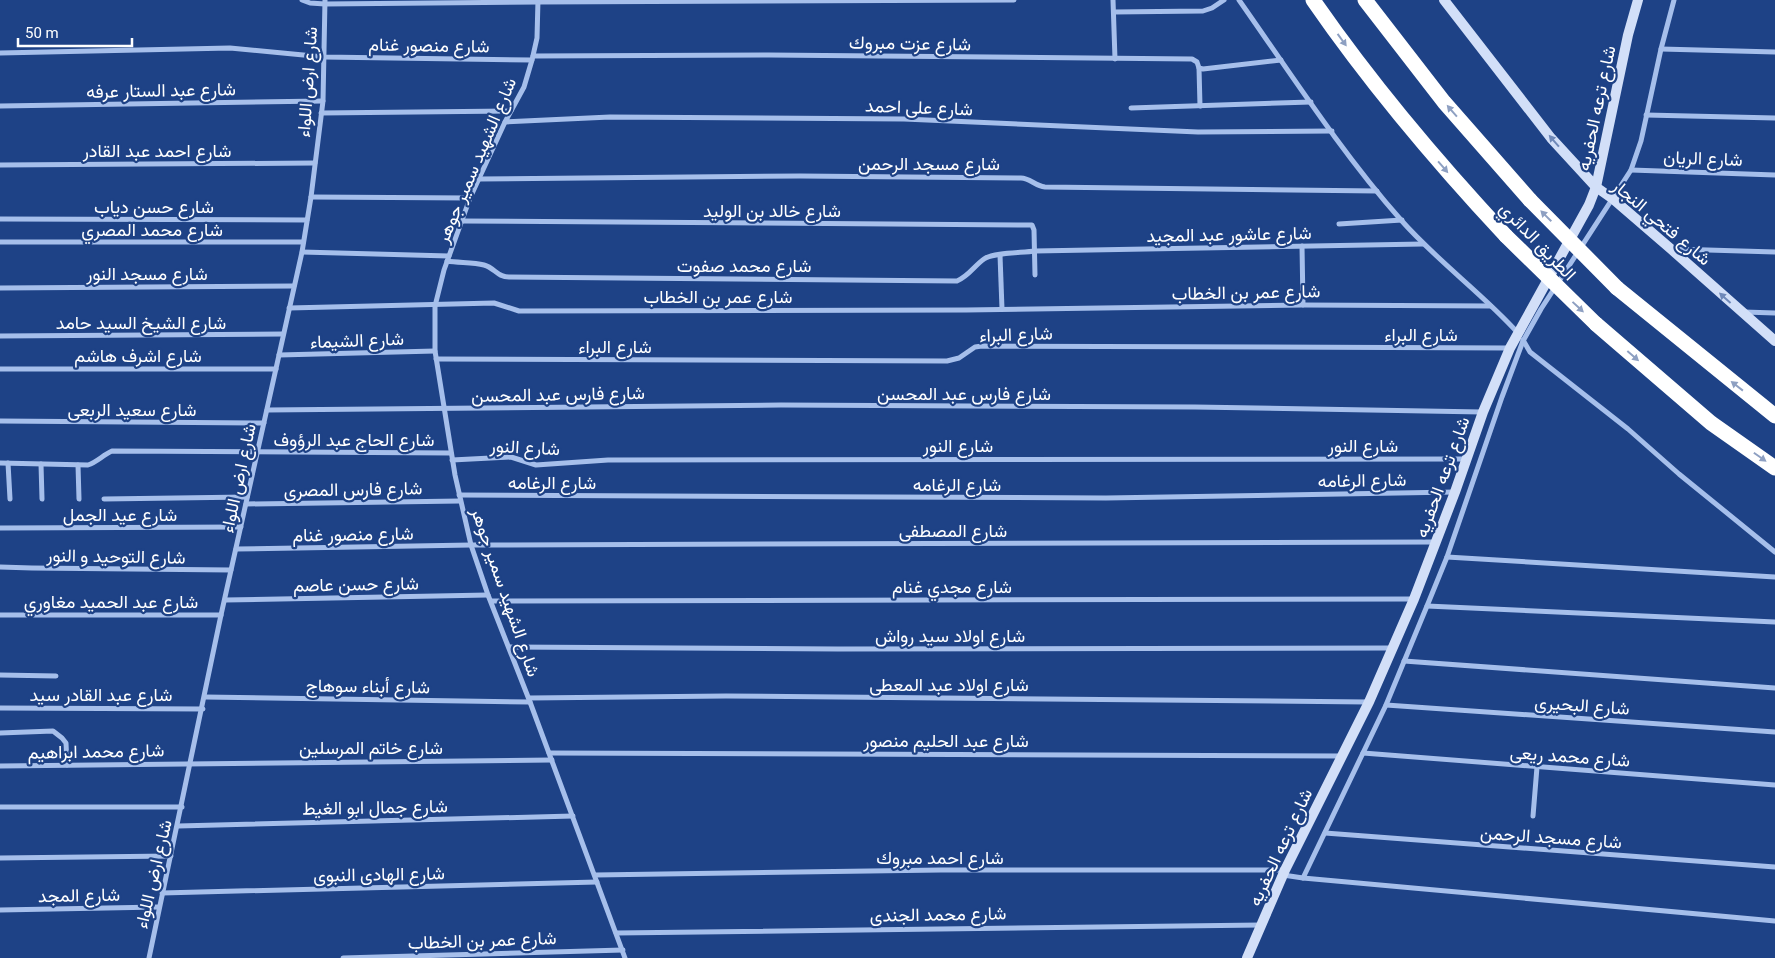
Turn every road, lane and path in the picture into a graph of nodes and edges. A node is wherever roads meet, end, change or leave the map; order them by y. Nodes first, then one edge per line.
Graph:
1 (302, 0) edge
2 (1014, 0) edge
3 (1114, 0) edge
4 (1224, 0) edge
5 (1239, 0) edge
6 (1314, 0) edge
7 (1365, 0) edge
8 (1444, 0) edge
9 (1638, 0) edge
10 (1674, 0) edge
11 (538, 1) edge
12 (325, 2) edge
13 (1114, 12) junction
14 (1661, 49) junction
15 (1775, 52) edge
16 (0, 53) edge
17 (324, 57) junction
18 (533, 58) junction
19 (1115, 59) junction
20 (1281, 60) junction
21 (1199, 68) junction
22 (323, 101) junction
23 (1311, 102) junction
24 (0, 106) edge
25 (1200, 106) junction
26 (1131, 108) dead end
27 (511, 111) junction
28 (322, 113) junction
29 (1646, 115) junction
30 (1775, 118) edge
31 (505, 122) junction
32 (1332, 131) junction
33 (315, 162) junction
34 (0, 165) edge
35 (1630, 170) junction
36 (1775, 175) edge
37 (479, 179) junction
38 (1596, 187) junction
39 (1377, 191) junction
40 (311, 197) junction
41 (470, 198) junction
42 (1613, 199) junction
43 (0, 219) edge
44 (307, 220) junction
45 (1402, 220) junction
46 (462, 222) junction
47 (1339, 224) dead end
48 (0, 242) edge
49 (303, 242) junction
50 (1423, 244) junction
51 (1302, 246) junction
52 (1671, 248) junction
53 (302, 252) junction
54 (1035, 252) junction
55 (1775, 252) edge
56 (1000, 255) junction
57 (448, 258) junction
58 (1035, 275) dead end
59 (294, 286) junction
60 (0, 288) edge
61 (1303, 305) junction
62 (435, 306) junction
63 (1491, 306) junction
64 (289, 308) junction
65 (1002, 309) junction
66 (1741, 312) junction
67 (1775, 313) edge
68 (283, 334) junction
69 (0, 336) edge
70 (1520, 337) junction
71 (1775, 341) edge
72 (1510, 348) junction
73 (435, 351) junction
74 (279, 356) junction
75 (436, 358) junction
76 (0, 369) edge
77 (276, 369) junction
78 (266, 410) junction
79 (444, 410) junction
80 (1483, 412) junction
81 (1775, 416) edge
82 (0, 422) edge
83 (264, 423) junction
84 (257, 452) junction
85 (451, 453) junction
86 (1466, 459) junction
87 (452, 460) junction
88 (0, 462) edge
89 (8, 463) junction
90 (42, 464) junction
91 (78, 465) junction
92 (1775, 468) edge
93 (1455, 492) junction
94 (459, 498) junction
95 (10, 499) dead end
96 (78, 499) dead end
97 (104, 499) dead end
98 (42, 500) dead end
99 (247, 500) junction
100 (241, 526) junction
101 (0, 528) edge
102 (1435, 542) junction
103 (471, 545) junction
104 (236, 550) junction
105 (1775, 552) edge
106 (1447, 556) junction
107 (0, 567) edge
108 (231, 570) junction
109 (1775, 577) edge
110 (489, 598) junction
111 (1414, 599) junction
112 (225, 600) junction
113 (1427, 606) junction
114 (0, 615) edge
115 (222, 615) junction
116 (1775, 622) edge
117 (508, 647) junction
118 (1392, 648) junction
119 (1404, 661) junction
120 (0, 675) edge
121 (56, 676) dead end
122 (1775, 688) edge
123 (205, 697) junction
124 (530, 700) junction
125 (1369, 702) junction
126 (1386, 705) junction
127 (0, 708) edge
128 (203, 708) junction
129 (1775, 732) edge
130 (0, 733) edge
131 (549, 753) junction
132 (1364, 753) junction
133 (1343, 756) junction
134 (552, 760) junction
135 (192, 763) junction
136 (67, 765) junction
137 (0, 766) edge
138 (1537, 767) junction
139 (1775, 785) edge
140 (0, 807) edge
141 (182, 807) junction
142 (573, 816) junction
143 (1533, 816) dead end
144 (178, 826) junction
145 (1325, 833) junction
146 (171, 856) junction
147 (0, 858) edge
148 (1775, 868) edge
149 (1284, 872) junction
150 (595, 875) junction
151 (1303, 878) junction
152 (597, 882) junction
153 (162, 893) junction
154 (159, 907) junction
155 (0, 910) edge
156 (1775, 921) edge
157 (1262, 925) junction
158 (616, 933) junction
159 (622, 950) junction
160 (149, 958) edge
161 (343, 958) edge
162 (625, 958) edge
163 (1247, 958) edge

1 - 12 street
2 - 11 street
3 - 13 street
4 - 13 street
5 - 20 street
6 -> 92 highway, الطريق الدائري, bridge
81 -> 7 highway, الطريق الدائري, bridge
38 -> 8 street, شارع فتحي النجار
9 - 38 street, شارع ترعه الحفريه
10 - 14 street, شارع ترعه الحفريه
11 - 12 street
11 - 18 street, شارع الشهيد سمير جوهر
12 - 17 street, شارع ارض اللواء
13 - 19 street
14 - 15 street
14 - 29 street, شارع ترعه الحفريه
16 - 17 street, شارع منصور غنام
17 - 18 street, شارع منصور غنام
17 - 22 street, شارع ارض اللواء
18 - 19 street, شارع عزت مبروك
18 - 27 street, شارع الشهيد سمير جوهر
19 - 21 street, شارع عزت مبروك
20 - 21 street, شارع عزت مبروك
20 - 23 street
21 - 25 street
22 - 24 street, شارع عبد الستار عرفه
22 - 28 street, شارع ارض اللواء
23 - 25 street
23 - 32 street
25 - 26 street
27 - 28 street
27 - 31 street, شارع الشهيد سمير جوهر
28 - 33 street, شارع ارض اللواء
29 - 30 street
29 - 35 street, شارع ترعه الحفريه
31 - 32 street, شارع على احمد
31 - 37 street, شارع الشهيد سمير جوهر
32 - 39 street
33 - 34 street, شارع احمد عبد القادر
33 - 40 street, شارع ارض اللواء
35 - 36 street, شارع الريان
35 - 42 street, شارع ترعه الحفريه
37 - 39 street, شارع مسجد الرحمن
37 - 41 street, شارع الشهيد سمير جوهر
38 - 42 street, شارع فتحي النجار
38 - 70 street, شارع ترعه الحفريه
39 - 45 street
40 - 41 street
40 - 44 street, شارع ارض اللواء
41 - 46 street, شارع الشهيد سمير جوهر
42 - 52 street, شارع فتحي النجار
42 - 70 street, شارع ترعه الحفريه
43 - 44 street, شارع حسن دياب
44 - 49 street, شارع ارض اللواء
45 - 47 street
45 - 50 street
46 - 54 street, شارع خالد بن الوليد
46 - 57 street, شارع الشهيد سمير جوهر
48 - 49 street, شارع محمد المصري
49 - 53 street, شارع ارض اللواء
50 - 51 street, شارع عاشور عبد المجيد
50 - 63 street
51 - 54 street, شارع عاشور عبد المجيد
51 - 61 street
52 - 55 street
66 -> 52 street, شارع فتحي النجار
53 - 57 street, شارع محمد صفوت
53 - 59 street, شارع ارض اللواء
54 - 56 street, شارع محمد صفوت
54 - 58 street, شارع خالد بن الوليد
56 - 57 street, شارع محمد صفوت
56 - 65 street
57 - 62 street, شارع الشهيد سمير جوهر
59 - 60 street, شارع مسجد النور
59 - 64 street, شارع ارض اللواء
61 - 63 street, شارع عمر بن الخطاب
61 - 65 street, شارع عمر بن الخطاب
62 - 64 street, شارع عمر بن الخطاب
62 - 65 street, شارع عمر بن الخطاب
62 - 73 street, شارع الشهيد سمير جوهر
63 - 70 street
64 - 68 street, شارع ارض اللواء
66 - 67 street
66 - 71 street, شارع فتحي النجار
68 - 69 street, شارع الشيخ السيد حامد
68 - 74 street, شارع ارض اللواء
70 - 72 street, شارع ترعه الحفريه
70 - 105 street
70 - 106 street, شارع ترعه الحفريه
72 - 75 street, شارع البراء
72 - 80 street, شارع ترعه الحفريه
73 - 74 street, شارع الشيماء
73 - 75 street, شارع الشهيد سمير جوهر
74 - 77 street, شارع ارض اللواء
75 - 79 street, شارع الشهيد سمير جوهر
76 - 77 street, شارع اشرف هاشم
77 - 78 street, شارع ارض اللواء
78 - 79 street, شارع فارس عبد المحسن
78 - 83 street, شارع ارض اللواء
79 - 80 street, شارع فارس عبد المحسن
79 - 85 street, شارع الشهيد سمير جوهر
80 - 86 street, شارع ترعه الحفريه
82 - 83 street, شارع سعيد الربعى
83 - 84 street, شارع ارض اللواء
84 - 85 street, شارع الحاج عبد الرؤوف
84 - 91 street, شارع الحاج عبد الرؤوف
84 - 99 street, شارع ارض اللواء
85 - 87 street, شارع الشهيد سمير جوهر
86 - 87 street, شارع النور
86 - 93 street, شارع ترعه الحفريه
87 - 94 street, شارع الشهيد سمير جوهر
88 - 89 street
89 - 90 street
89 - 95 street
90 - 91 street
90 - 98 street
91 - 96 street
93 - 94 street, شارع الرغامه
93 - 102 street, شارع ترعه الحفريه
94 - 99 street, شارع فارس المصرى
94 - 103 street, شارع الشهيد سمير جوهر
97 - 99 street, شارع فارس المصرى
99 - 100 street, شارع ارض اللواء
100 - 101 street, شارع عيد الجمل
100 - 104 street, شارع ارض اللواء
102 - 103 street, شارع المصطفى
102 - 111 street, شارع ترعه الحفريه
103 - 104 street, شارع منصور غنام
103 - 110 street, شارع الشهيد سمير جوهر
104 - 108 street, شارع ارض اللواء
106 - 109 street
106 - 113 street, شارع ترعه الحفريه
107 - 108 street, شارع التوحيد و النور
108 - 112 street, شارع ارض اللواء
110 - 111 street, شارع مجدي غنام
110 - 112 street, شارع حسن عاصم
110 - 117 street, شارع الشهيد سمير جوهر
111 - 118 street, شارع ترعه الحفريه
112 - 115 street, شارع ارض اللواء
113 - 116 street
113 - 119 street, شارع ترعه الحفريه
114 - 115 street, شارع عبد الحميد مغاوري
115 - 123 street, شارع ارض اللواء
117 - 118 street, شارع اولاد سيد رواش
117 - 124 street, شارع الشهيد سمير جوهر
118 - 125 street, شارع ترعه الحفريه
119 - 122 street
119 - 126 street, شارع ترعه الحفريه
120 - 121 street
123 - 124 street, شارع أبناء سوهاج
123 - 128 street, شارع ارض اللواء
124 - 125 street, شارع اولاد عبد المعطى
124 - 131 street, شارع الشهيد سمير جوهر
125 - 133 street, شارع ترعه الحفريه
126 - 129 street, شارع البحيرى
126 - 132 street, شارع ترعه الحفريه
127 - 128 street, شارع عبد القادر سيد
128 - 135 street, شارع ارض اللواء
130 - 136 street
131 - 133 street, شارع عبد الحليم منصور
131 - 134 street, شارع الشهيد سمير جوهر
132 - 138 street, شارع محمد ريعى
132 - 145 street, شارع ترعه الحفريه
133 - 149 street, شارع ترعه الحفريه
134 - 135 street, شارع خاتم المرسلين
134 - 142 street, شارع الشهيد سمير جوهر
135 - 136 street, شارع محمد ابراهيم
135 - 141 street, شارع ارض اللواء
136 - 137 street, شارع محمد ابراهيم
138 - 139 street, شارع محمد ريعى
138 - 143 street
140 - 141 street
141 - 144 street, شارع ارض اللواء
142 - 144 street, شارع جمال ابو الغيط
142 - 150 street, شارع الشهيد سمير جوهر
144 - 146 street, شارع ارض اللواء
145 - 148 street, شارع مسجد الرحمن
145 - 151 street, شارع ترعه الحفريه
146 - 147 street
146 - 153 street, شارع ارض اللواء
149 - 150 street, شارع احمد مبروك
149 - 151 street, شارع احمد مبروك
149 - 157 street, شارع ترعه الحفريه
150 - 152 street, شارع الشهيد سمير جوهر
151 - 156 street, شارع احمد مبروك
152 - 153 street, شارع الهادى النبوى
152 - 158 street, شارع الشهيد سمير جوهر
153 - 154 street, شارع ارض اللواء
154 - 155 street, شارع المجد
154 - 160 street, شارع ارض اللواء
157 - 158 street, شارع محمد الجندى
157 - 163 street, شارع ترعه الحفريه
158 - 159 street, شارع الشهيد سمير جوهر
159 - 161 street, شارع عمر بن الخطاب
159 - 162 street, شارع الشهيد سمير جوهر

